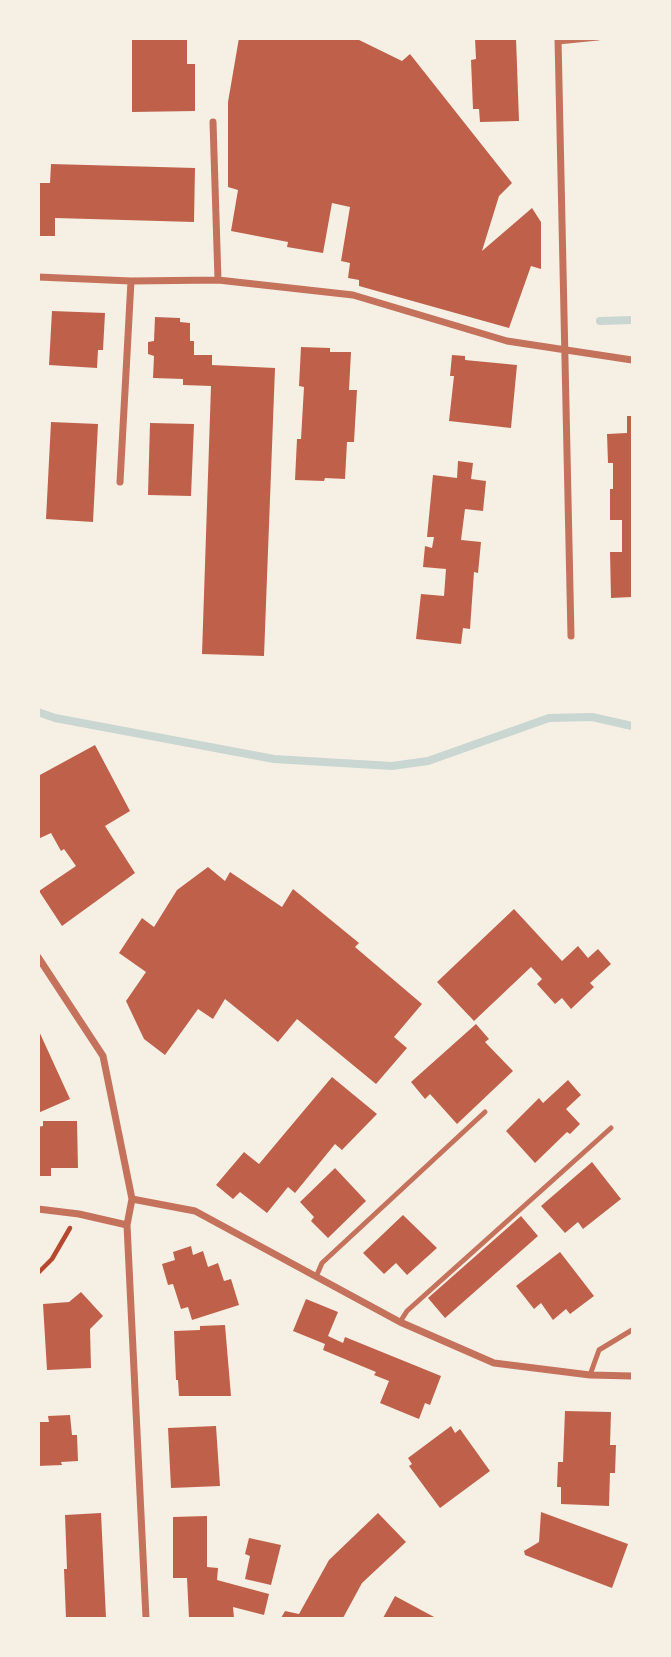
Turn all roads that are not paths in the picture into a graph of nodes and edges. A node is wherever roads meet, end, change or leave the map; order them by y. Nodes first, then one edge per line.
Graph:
1 (597, 38) edge
2 (558, 40) edge
3 (213, 122) dead end
4 (38, 276) edge
5 (218, 280) junction
6 (131, 281) junction
7 (564, 350) junction
8 (632, 359) edge
9 (120, 482) dead end
10 (571, 636) dead end
11 (38, 957) edge
12 (485, 1112) dead end
13 (611, 1128) dead end
14 (132, 1199) junction
15 (38, 1209) edge
16 (127, 1225) junction
17 (316, 1277) junction
18 (400, 1322) junction
19 (632, 1329) edge
20 (590, 1376) junction
21 (632, 1376) edge
22 (146, 1619) edge

1 - 2 lane
2 - 7 street
3 - 5 street
4 - 6 street
5 - 6 street
5 - 7 street
6 - 9 street
7 - 8 street
7 - 10 street
11 - 14 street
12 - 17 lane
13 - 18 lane
14 - 16 street
14 - 17 street
15 - 16 street
16 - 22 street
17 - 18 street
18 - 20 street
19 - 20 lane
20 - 21 street

